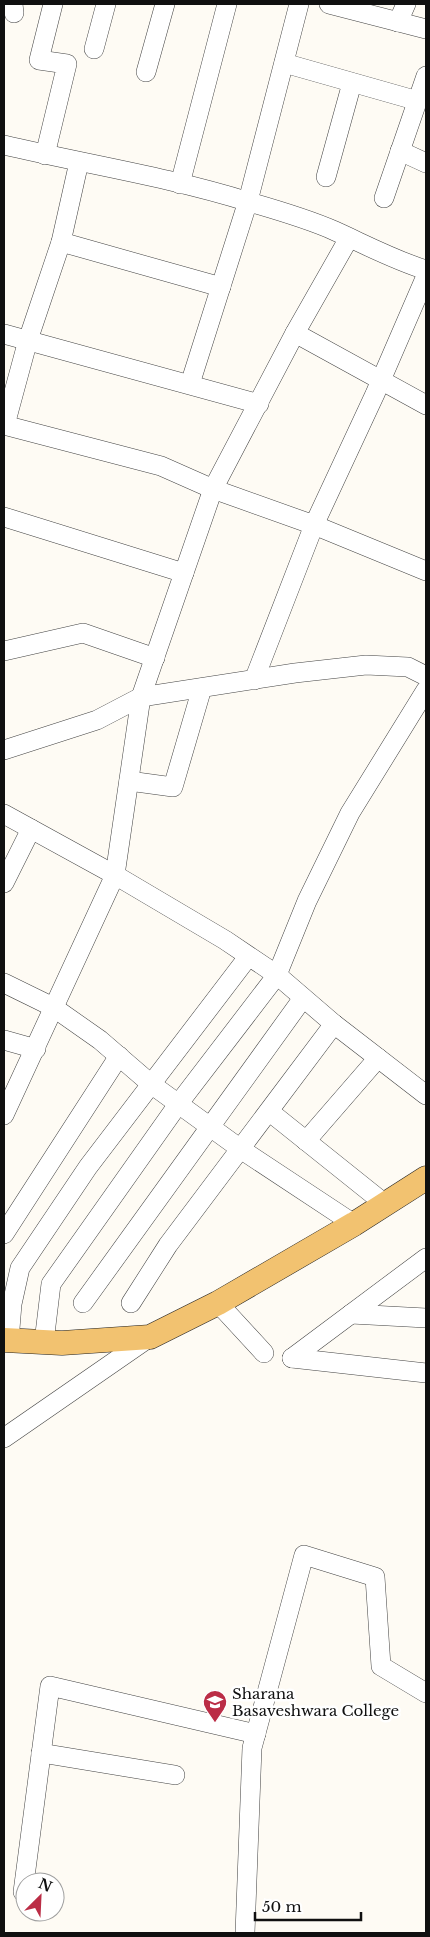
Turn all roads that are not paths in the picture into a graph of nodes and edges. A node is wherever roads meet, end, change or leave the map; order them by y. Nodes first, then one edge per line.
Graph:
1 (53, 4) edge
2 (106, 4) edge
3 (165, 4) edge
4 (227, 4) edge
5 (299, 4) edge
6 (329, 4) edge
7 (406, 4) edge
8 (368, 9) edge
9 (398, 22) junction
10 (426, 29) edge
11 (94, 49) dead end
12 (284, 63) junction
13 (146, 72) dead end
14 (426, 76) edge
15 (352, 83) junction
16 (418, 101) junction
17 (4, 145) edge
18 (400, 151) junction
19 (45, 155) junction
20 (79, 162) junction
21 (426, 163) edge
22 (326, 177) dead end
23 (180, 184) junction
24 (384, 198) dead end
25 (248, 201) junction
26 (349, 238) junction
27 (61, 242) junction
28 (426, 270) edge
29 (426, 276) edge
30 (221, 287) junction
31 (295, 333) junction
32 (4, 334) edge
33 (28, 340) junction
34 (381, 380) junction
35 (190, 384) junction
36 (259, 404) junction
37 (426, 405) edge
38 (4, 425) edge
39 (213, 489) junction
40 (4, 517) edge
41 (314, 525) junction
42 (426, 571) edge
43 (184, 573) junction
44 (4, 651) edge
45 (155, 658) junction
46 (426, 676) edge
47 (254, 680) junction
48 (202, 688) junction
49 (426, 690) edge
50 (141, 697) junction
51 (4, 750) edge
52 (129, 781) junction
53 (4, 814) edge
54 (31, 829) junction
55 (115, 875) junction
56 (4, 883) edge
57 (248, 957) junction
58 (277, 975) junction
59 (4, 983) edge
60 (303, 998) junction
61 (53, 1007) junction
62 (334, 1024) junction
63 (4, 1040) edge
64 (36, 1049) junction
65 (119, 1056) junction
66 (378, 1058) junction
67 (151, 1084) junction
68 (426, 1095) edge
69 (178, 1103) junction
70 (270, 1112) junction
71 (4, 1115) edge
72 (210, 1125) junction
73 (306, 1141) junction
74 (242, 1150) junction
75 (426, 1178) edge
76 (385, 1204) junction
77 (354, 1224) junction
78 (4, 1234) edge
79 (426, 1258) edge
80 (82, 1303) dead end
81 (131, 1303) dead end
82 (218, 1303) junction
83 (351, 1314) junction
84 (426, 1318) edge
85 (150, 1337) junction
86 (7, 1341) edge
87 (44, 1342) junction
88 (264, 1353) dead end
89 (426, 1373) edge
90 (4, 1438) edge
91 (426, 1692) edge
92 (256, 1734) junction
93 (41, 1753) junction
94 (175, 1775) dead end
95 (26, 1872) edge
96 (245, 1933) edge

1 - 19 street
2 - 11 street
3 - 13 street
4 - 23 street
5 - 12 street
6 - 8 street
7 - 9 street
8 - 9 street
9 - 10 street
12 - 15 street
12 - 25 street
14 - 16 street
15 - 16 street
15 - 22 street
16 - 18 street
17 - 19 street
18 - 21 street
18 - 24 street
19 - 20 street
20 - 23 street
20 - 27 street
23 - 25 street
25 - 26 street
25 - 30 street
26 - 28 street
26 - 31 street
27 - 30 street
27 - 33 street
29 - 34 street
30 - 35 street
31 - 34 street
31 - 36 street
32 - 33 street
33 - 35 street
33 - 38 street
34 - 37 street
34 - 41 street
35 - 36 street
36 - 39 street
38 - 39 street
39 - 41 street
39 - 43 street
40 - 43 street
41 - 42 street
41 - 47 street
43 - 45 street
44 - 45 street
45 - 50 street
46 - 47 street
47 - 48 street
48 - 50 street
48 - 52 street
49 - 58 street
50 - 51 street
50 - 52 street
52 - 55 street
53 - 54 street
54 - 55 street
54 - 56 street
55 - 57 street
55 - 61 street
57 - 58 street
57 - 67 street
58 - 60 street
58 - 69 street
59 - 61 street
60 - 62 street
60 - 72 street
61 - 64 street
61 - 65 street
62 - 66 street
62 - 70 street
63 - 64 street
64 - 71 street
65 - 67 street
65 - 78 street
66 - 68 street
66 - 73 street
67 - 69 street
67 - 86 street
69 - 72 street
69 - 87 street
70 - 73 street
70 - 74 street
72 - 74 street
72 - 80 street
73 - 76 street
74 - 77 street
74 - 81 street
75 - 76 main road
76 - 77 main road
77 - 82 main road
79 - 83 street
82 - 85 main road
82 - 88 street
83 - 84 street
83 - 89 street
85 - 87 main road
85 - 90 street
86 - 87 main road
91 - 92 street
92 - 93 street
92 - 96 street
93 - 94 street
93 - 95 street

